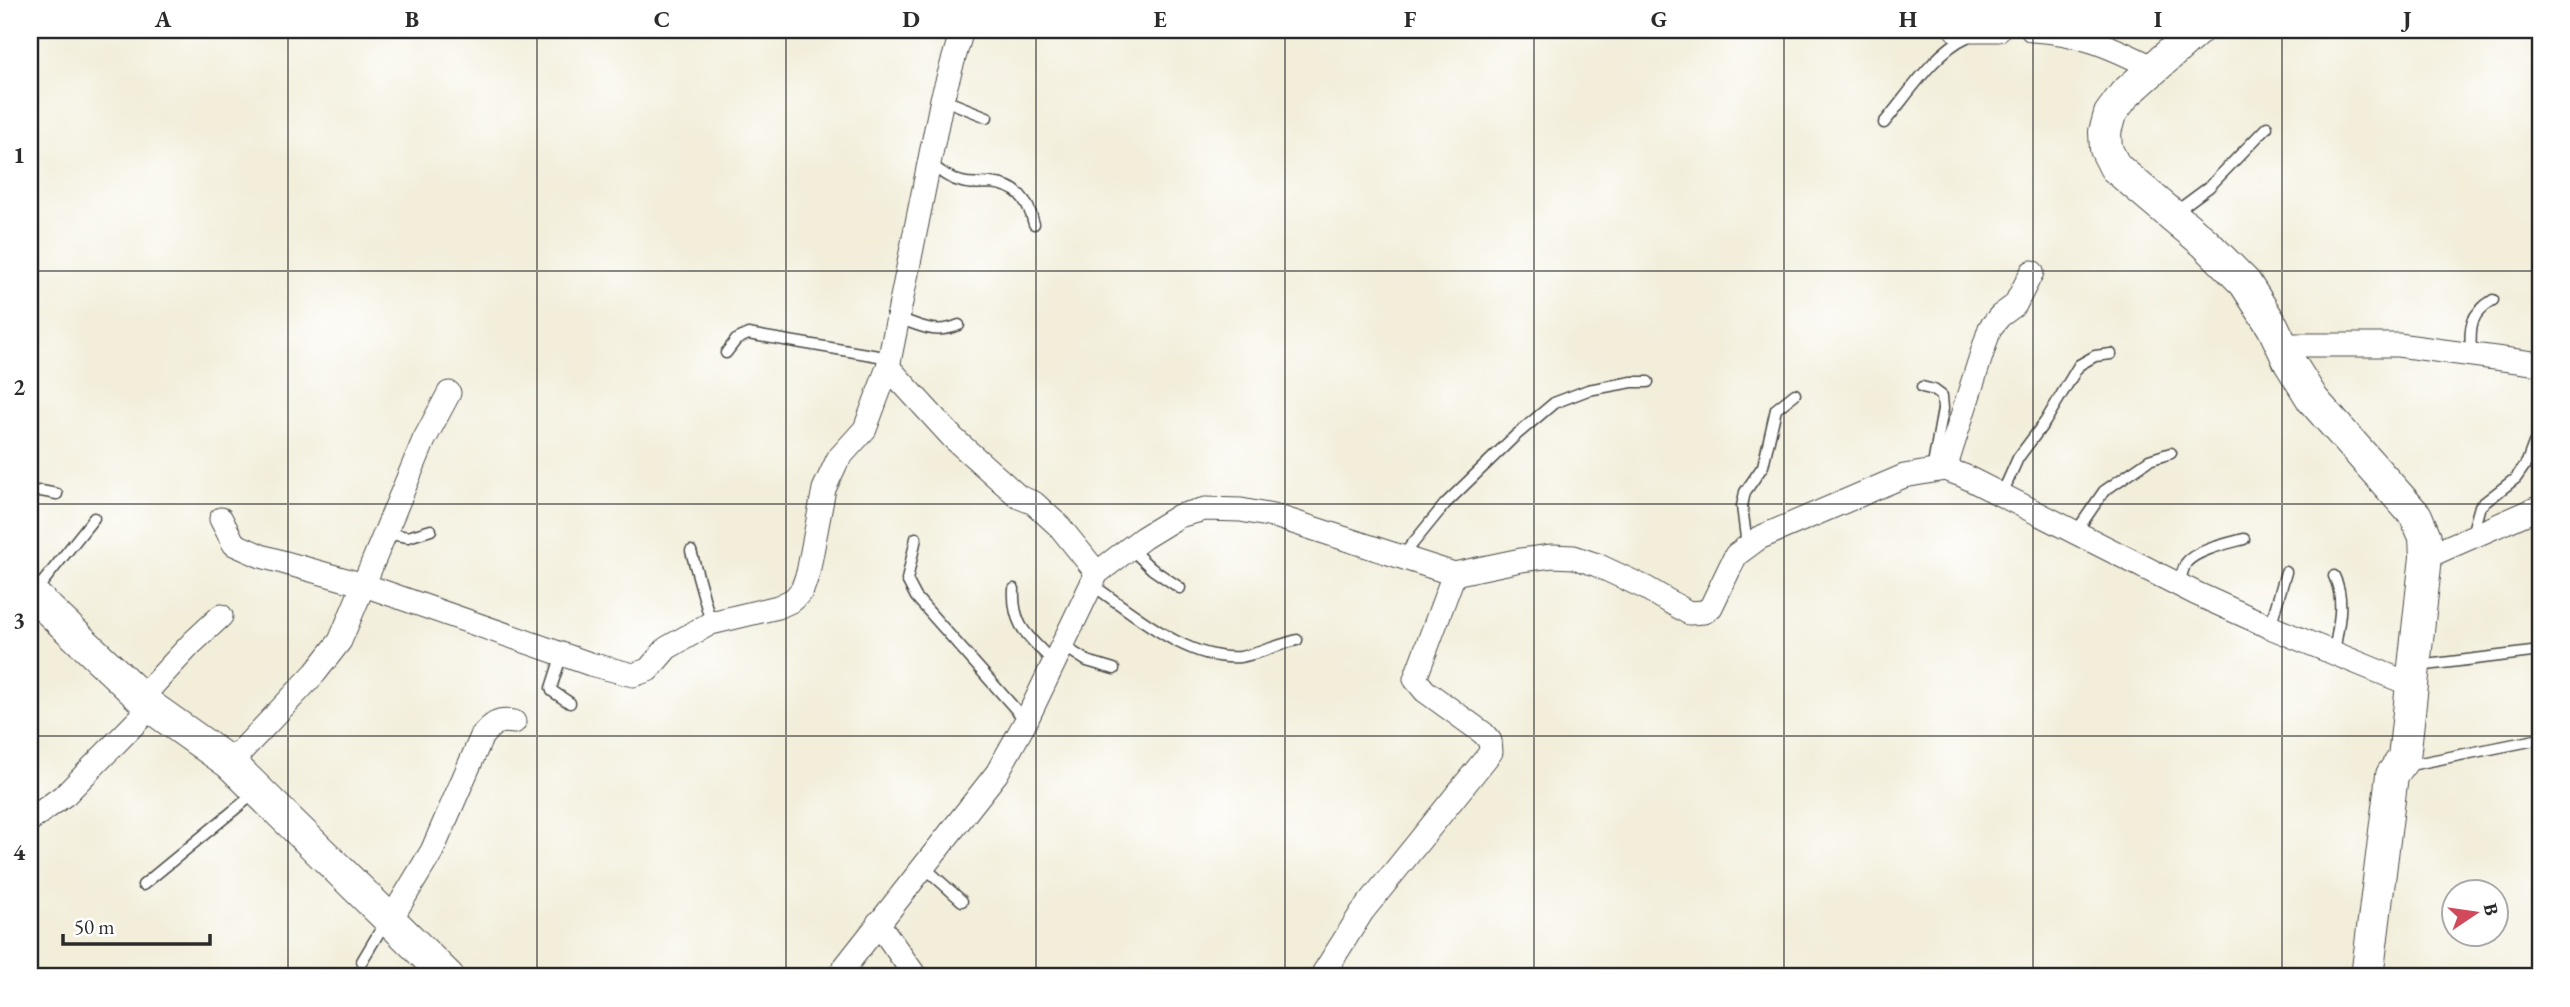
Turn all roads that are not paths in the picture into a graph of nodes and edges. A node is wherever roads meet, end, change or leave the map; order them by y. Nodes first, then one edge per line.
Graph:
1 (962, 30) edge
2 (1978, 30) edge
3 (2032, 30) edge
4 (2047, 30) edge
5 (2197, 30) edge
6 (2154, 68) junction
7 (942, 99) junction
8 (987, 117) dead end
9 (1884, 123) dead end
10 (2267, 127) dead end
11 (929, 163) junction
12 (2172, 215) junction
13 (1034, 224) dead end
14 (2032, 272) dead end
15 (2493, 300) dead end
16 (898, 318) junction
17 (959, 325) dead end
18 (2281, 345) junction
19 (726, 353) dead end
20 (2111, 354) dead end
21 (2472, 355) junction
22 (889, 362) junction
23 (2540, 363) edge
24 (1648, 383) dead end
25 (1922, 387) dead end
26 (449, 393) dead end
27 (1795, 394) dead end
28 (2534, 443) dead end
29 (2172, 453) dead end
30 (1938, 470) junction
31 (30, 492) edge
32 (57, 494) dead end
33 (2002, 494) junction
34 (2540, 507) edge
35 (94, 518) dead end
36 (221, 519) dead end
37 (431, 530) dead end
38 (2076, 532) junction
39 (385, 533) junction
40 (2471, 537) junction
41 (916, 538) dead end
42 (2244, 539) dead end
43 (1747, 546) junction
44 (1130, 548) junction
45 (691, 551) dead end
46 (2426, 557) junction
47 (1401, 558) junction
48 (2286, 572) dead end
49 (1454, 574) junction
50 (2334, 576) dead end
51 (1094, 578) junction
52 (2179, 584) junction
53 (364, 585) junction
54 (1180, 588) dead end
55 (1014, 589) dead end
56 (31, 593) edge
57 (221, 616) dead end
58 (711, 623) junction
59 (2270, 627) junction
60 (1297, 640) dead end
61 (2540, 651) edge
62 (2334, 652) junction
63 (562, 654) junction
64 (1058, 654) junction
65 (1114, 669) dead end
66 (2414, 676) junction
67 (146, 702) junction
68 (570, 703) dead end
69 (1026, 721) junction
70 (514, 722) dead end
71 (2540, 739) edge
72 (230, 763) junction
73 (2399, 767) junction
74 (258, 790) junction
75 (30, 820) edge
76 (922, 865) junction
77 (143, 885) dead end
78 (962, 901) dead end
79 (390, 918) junction
80 (878, 923) junction
81 (362, 961) dead end
82 (448, 977) edge
83 (836, 977) edge
84 (916, 977) edge
85 (1321, 977) edge
86 (2367, 977) edge

1 - 7 street
2 - 9 lane
3 - 4 street
4 - 6 street
5 - 6 street
6 - 12 street
7 - 8 lane
7 - 11 street
10 - 12 lane
11 - 13 lane
11 - 16 street
12 - 18 street
14 - 30 street
15 - 21 lane
16 - 17 lane
16 - 22 street
18 - 21 street
18 - 46 street
19 - 22 lane
20 - 33 lane
21 - 23 street
22 - 51 street
22 - 58 street
24 - 47 lane
25 - 30 lane
26 - 39 street
27 - 43 lane
28 - 40 lane
29 - 38 lane
30 - 33 street
30 - 43 street
31 - 32 lane
33 - 38 street
34 - 40 street
35 - 56 lane
36 - 53 street
37 - 39 lane
38 - 52 street
39 - 53 street
40 - 46 street
41 - 69 lane
42 - 52 lane
43 - 49 street
44 - 47 street
44 - 51 street
44 - 54 lane
45 - 58 lane
46 - 66 street
47 - 49 street
48 - 59 lane
49 - 85 street
50 - 62 lane
51 - 60 lane
51 - 64 street
52 - 59 street
53 - 63 street
53 - 72 street
55 - 64 lane
56 - 67 street
57 - 67 street
58 - 63 street
59 - 62 street
61 - 66 lane
62 - 66 street
63 - 68 lane
64 - 65 lane
64 - 69 street
66 - 73 street
67 - 72 street
67 - 75 street
69 - 76 street
70 - 79 street
71 - 73 lane
72 - 74 street
73 - 86 street
74 - 77 lane
74 - 79 street
76 - 78 lane
76 - 80 street
79 - 81 lane
79 - 82 street
80 - 83 street
80 - 84 street

